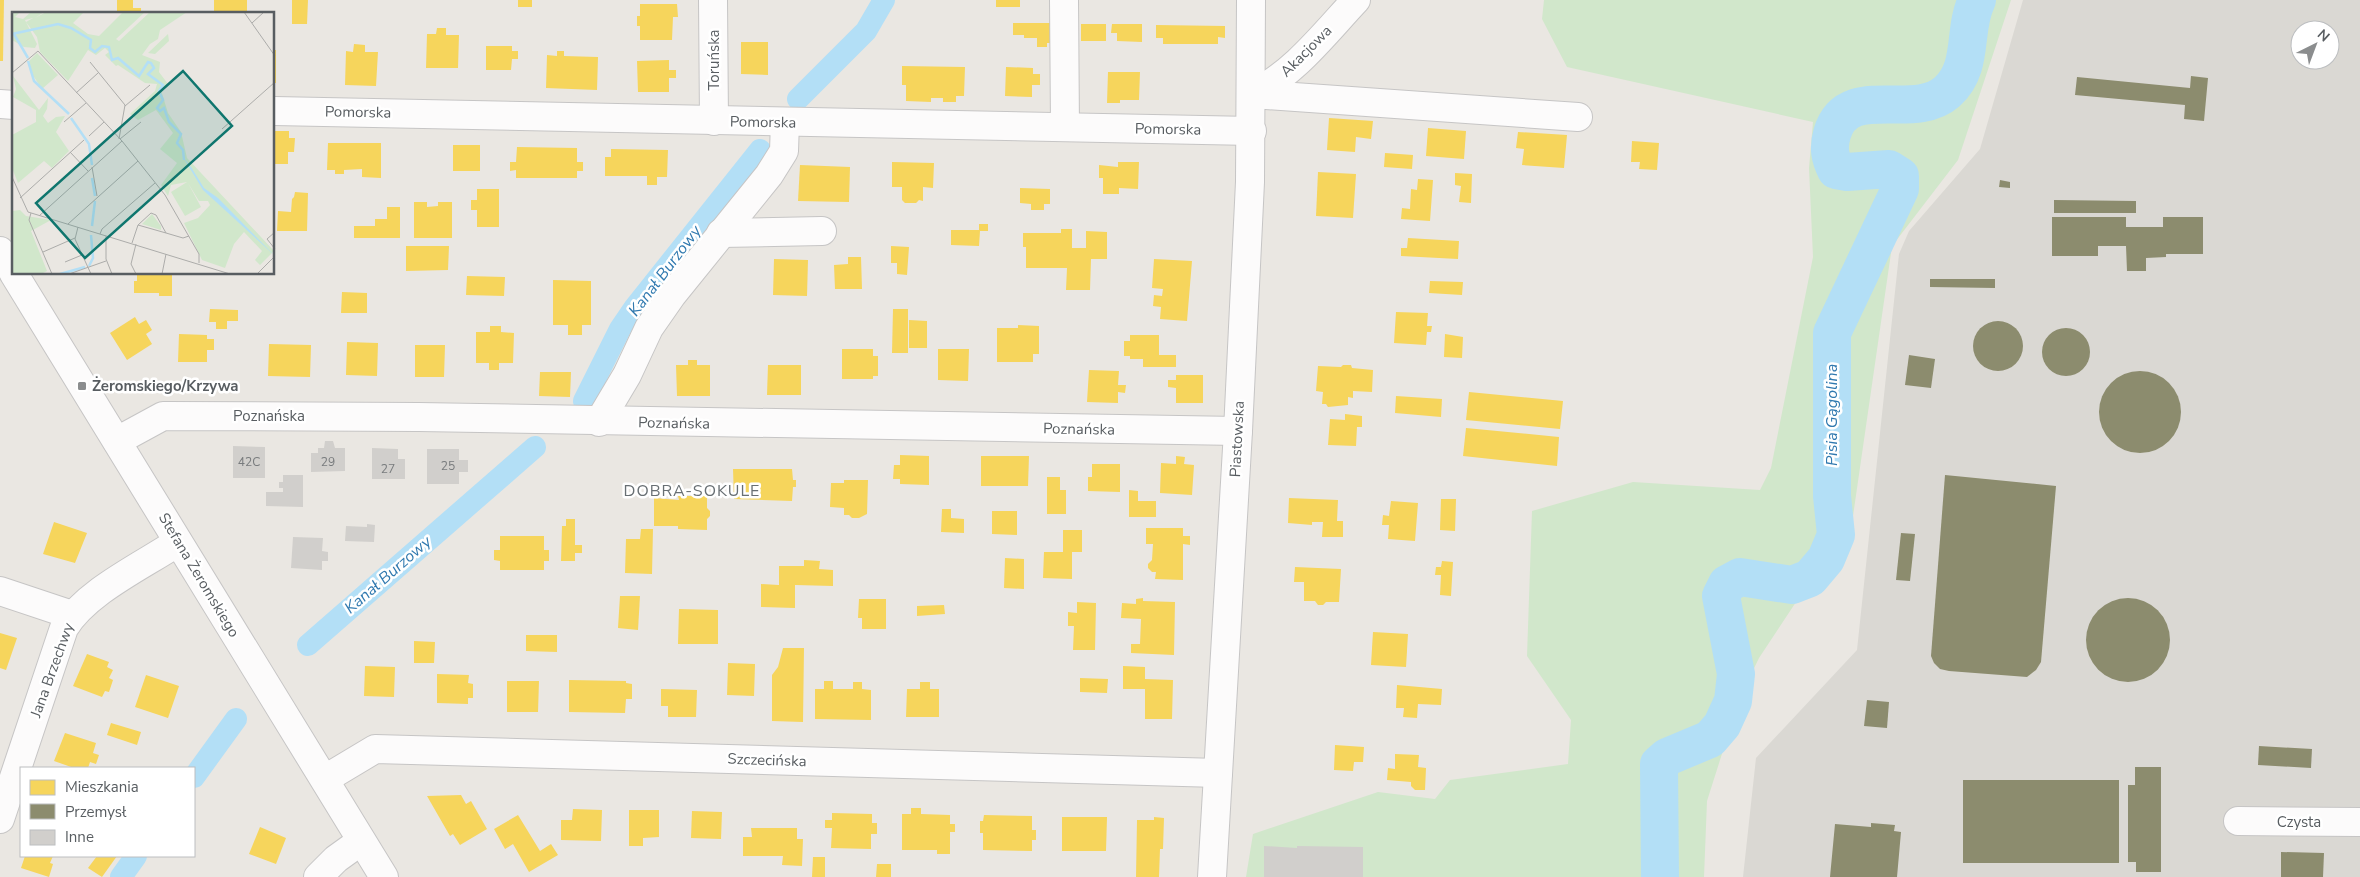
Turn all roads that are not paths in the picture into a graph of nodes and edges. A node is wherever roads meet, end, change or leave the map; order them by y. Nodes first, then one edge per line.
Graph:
1 (713, 0) edge
2 (1064, 0) edge
3 (1251, 0) edge
4 (1356, 0) edge
5 (1252, 94) junction
6 (275, 111) edge
7 (1578, 118) dead end
8 (714, 121) junction
9 (785, 122) junction
10 (1065, 127) junction
11 (1252, 131) junction
12 (822, 231) dead end
13 (721, 233) junction
14 (0, 251) edge
15 (12, 271) edge
16 (15, 275) edge
17 (599, 422) junction
18 (1238, 431) junction
19 (117, 441) junction
20 (178, 542) junction
21 (0, 591) edge
22 (72, 615) junction
23 (1218, 773) junction
24 (325, 779) junction
25 (0, 818) edge
26 (2238, 821) dead end
27 (2360, 822) edge
28 (361, 841) junction
29 (318, 877) edge
30 (384, 877) edge
31 (1212, 877) edge

1 - 8 street, Toruńska
2 - 10 street
3 - 5 street, Piastowska
4 - 5 street, Akacjowa
5 - 7 street
5 - 11 street, Piastowska
6 - 8 street, Pomorska
8 - 9 street, Pomorska
9 - 10 street, Pomorska
9 - 13 street
10 - 11 street, Pomorska
11 - 18 street, Piastowska
12 - 13 street
13 - 17 street
14 - 15 street, Stefana Żeromskiego
16 - 19 street, Stefana Żeromskiego
17 - 18 street, Poznańska
17 - 19 street, Poznańska
18 - 23 street, Piastowska
19 - 20 street, Stefana Żeromskiego
20 - 22 street, Jana Brzechwy
20 - 24 street, Stefana Żeromskiego
21 - 22 street
22 - 25 street, Jana Brzechwy
23 - 24 street, Szczecińska
23 - 31 street, Piastowska
24 - 28 street, Stefana Żeromskiego
26 - 27 street, Czysta
28 - 29 street
28 - 30 street, Stefana Żeromskiego

